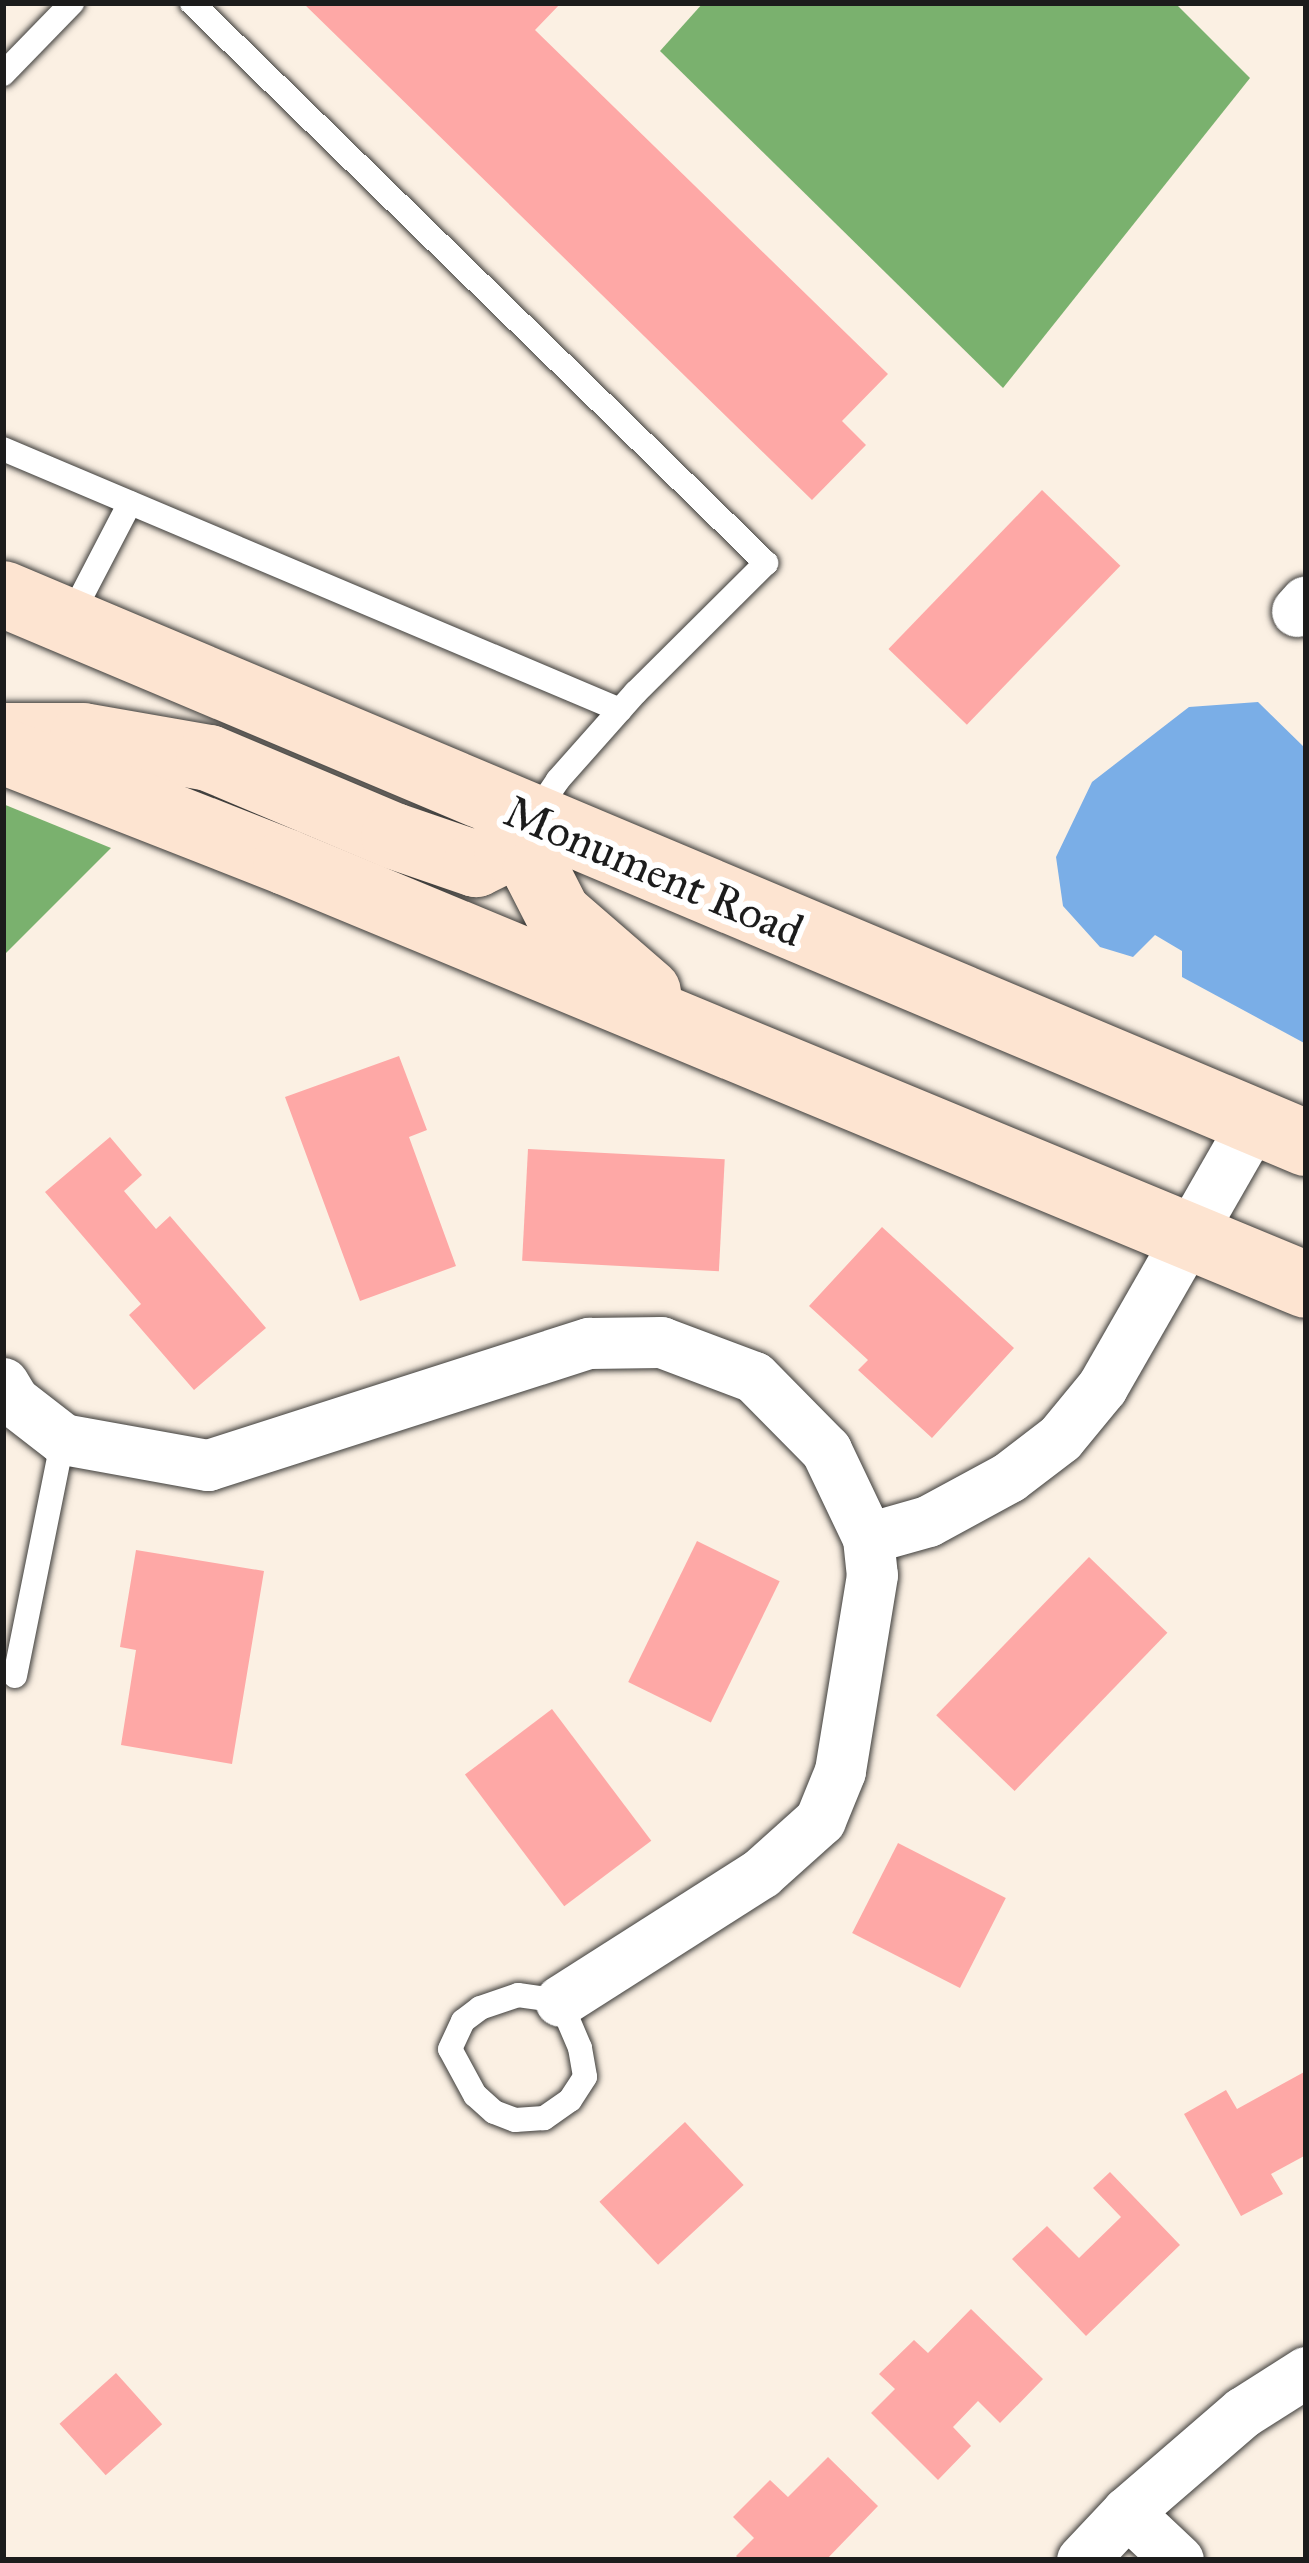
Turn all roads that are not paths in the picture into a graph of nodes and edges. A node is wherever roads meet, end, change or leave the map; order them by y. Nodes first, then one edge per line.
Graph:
1 (72, 3) edge
2 (192, 3) edge
3 (3, 74) edge
4 (3, 449) edge
5 (130, 503) junction
6 (3, 594) edge
7 (68, 622) junction
8 (620, 710) junction
9 (3, 736) edge
10 (3, 751) edge
11 (532, 820) junction
12 (705, 1038) junction
13 (1280, 1133) edge
14 (1187, 1236) junction
15 (1306, 1285) edge
16 (3, 1383) edge
17 (63, 1439) junction
18 (868, 1538) junction
19 (15, 1676) dead end
20 (560, 2000) junction
21 (1302, 2380) edge
22 (1127, 2512) junction
23 (1082, 2560) edge
24 (1178, 2560) edge

1 - 3 lane
2 - 8 lane
4 - 5 lane
5 - 7 lane
5 - 8 lane
6 - 7 main road, Monument Road
7 - 11 main road, Monument Road
8 - 11 lane
9 - 11 main road
10 - 12 main road
11 - 12 main road
11 - 13 main road, Monument Road
12 - 14 main road
13 - 14 street
14 - 15 main road
14 - 18 street
16 - 17 street
17 - 18 street
17 - 19 lane
18 - 20 street
20 - 20 lane
21 - 22 street
22 - 23 street
22 - 24 street

